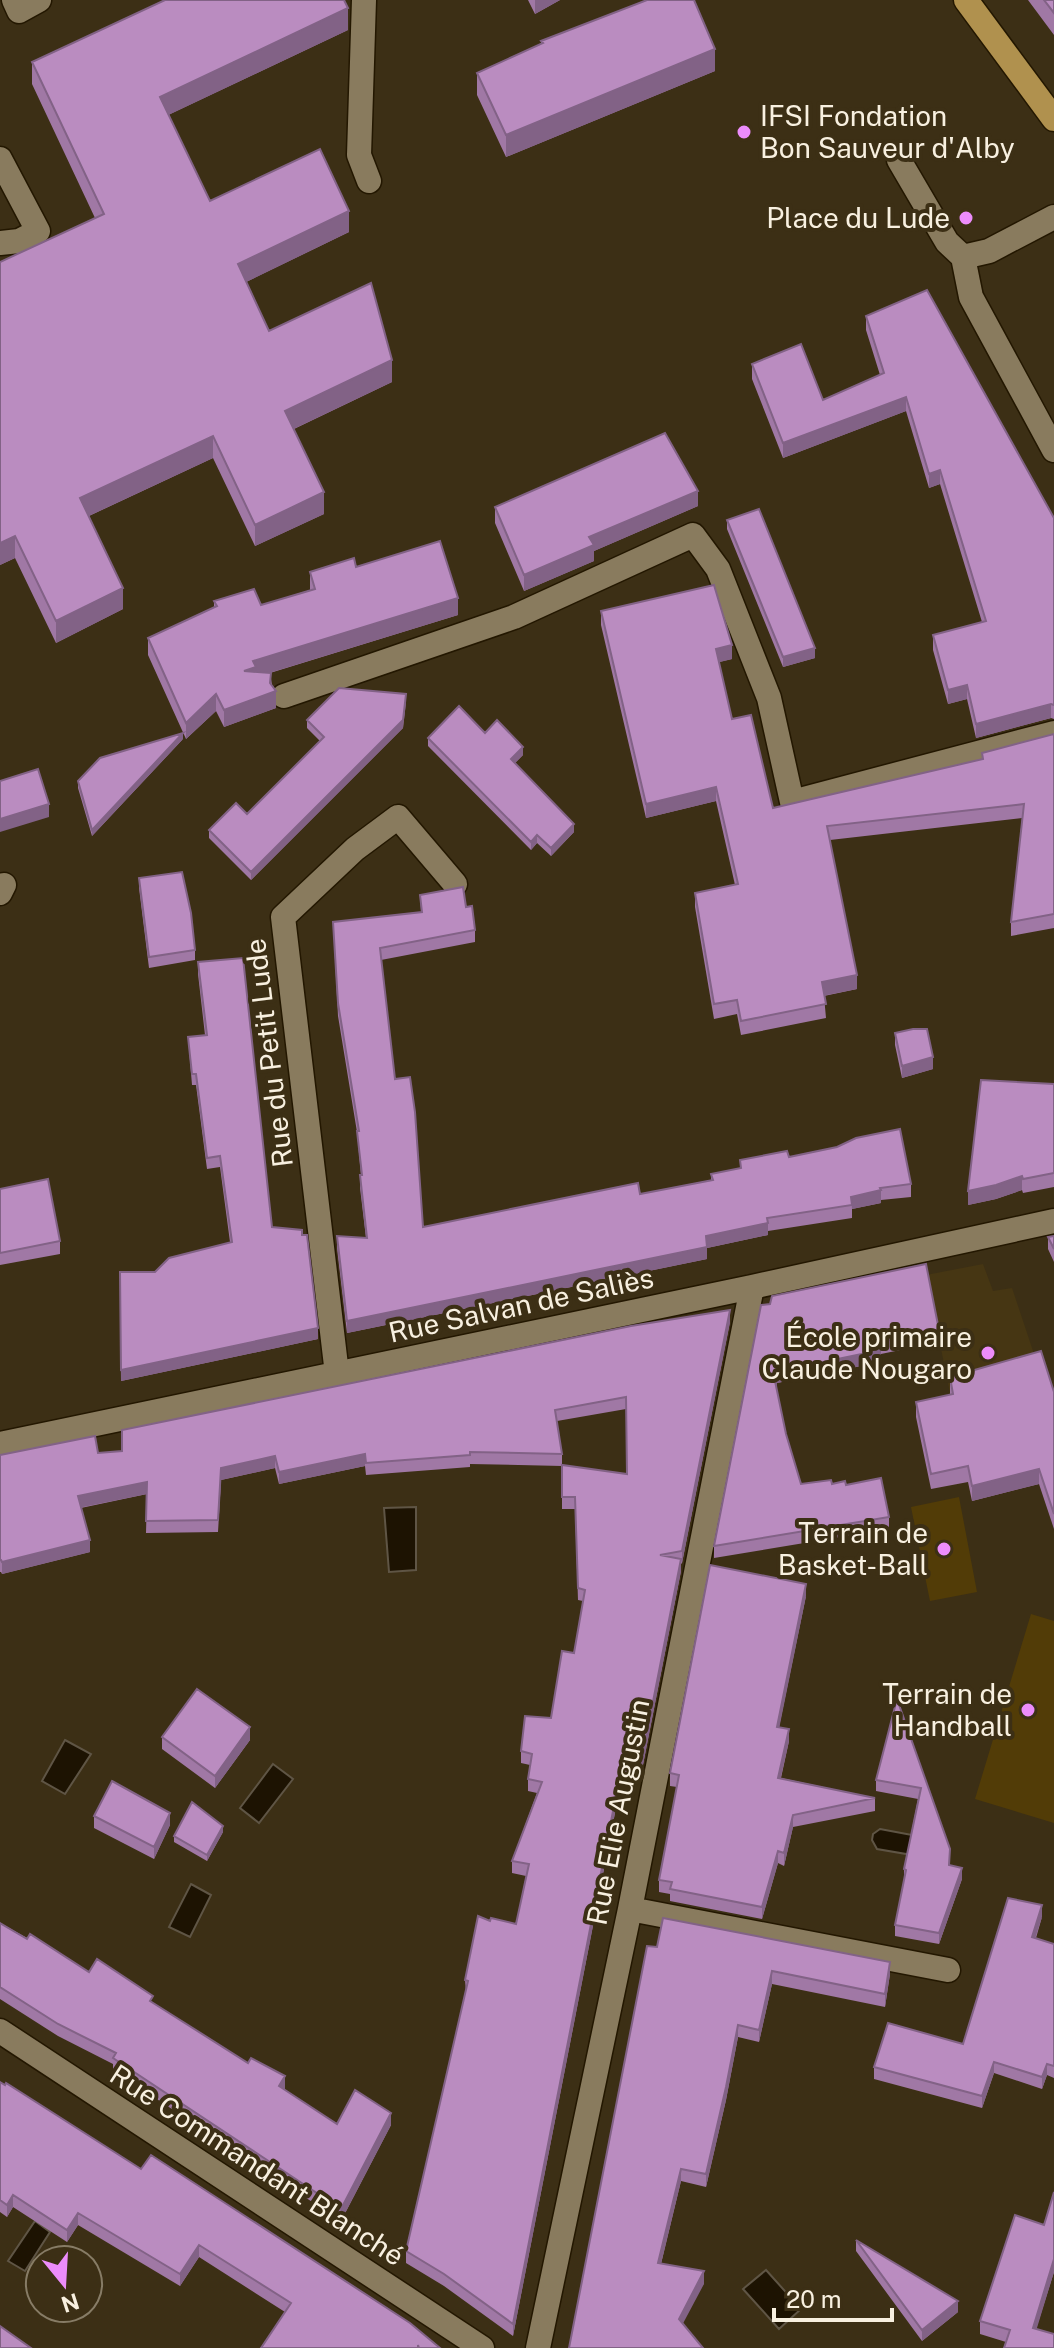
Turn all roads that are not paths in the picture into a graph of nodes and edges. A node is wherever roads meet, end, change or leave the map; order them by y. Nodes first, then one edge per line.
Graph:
1 (364, 0) edge
2 (966, 0) edge
3 (1054, 119) edge
4 (899, 160) dead end
5 (4, 175) edge
6 (369, 181) dead end
7 (1054, 217) edge
8 (0, 243) edge
9 (963, 257) junction
10 (1054, 450) edge
11 (284, 696) dead end
12 (1054, 733) edge
13 (455, 884) dead end
14 (1054, 1221) edge
15 (752, 1287) junction
16 (337, 1374) junction
17 (0, 1444) edge
18 (630, 1909) junction
19 (948, 1970) dead end
20 (0, 2031) edge
21 (482, 2348) edge
22 (538, 2348) edge

1 - 6 street
2 - 3 main road
4 - 9 street
5 - 8 street
7 - 9 street
9 - 10 street
11 - 12 street
13 - 16 street, Rue du Petit Lude
14 - 15 street, Rue Salvan de Saliès
15 - 16 street, Rue Salvan de Saliès
15 - 18 street, Rue Elie Augustin
16 - 17 street, Rue Salvan de Saliès
18 - 19 street
18 - 22 street, Rue Elie Augustin
20 - 21 street, Rue Commandant Blanché

